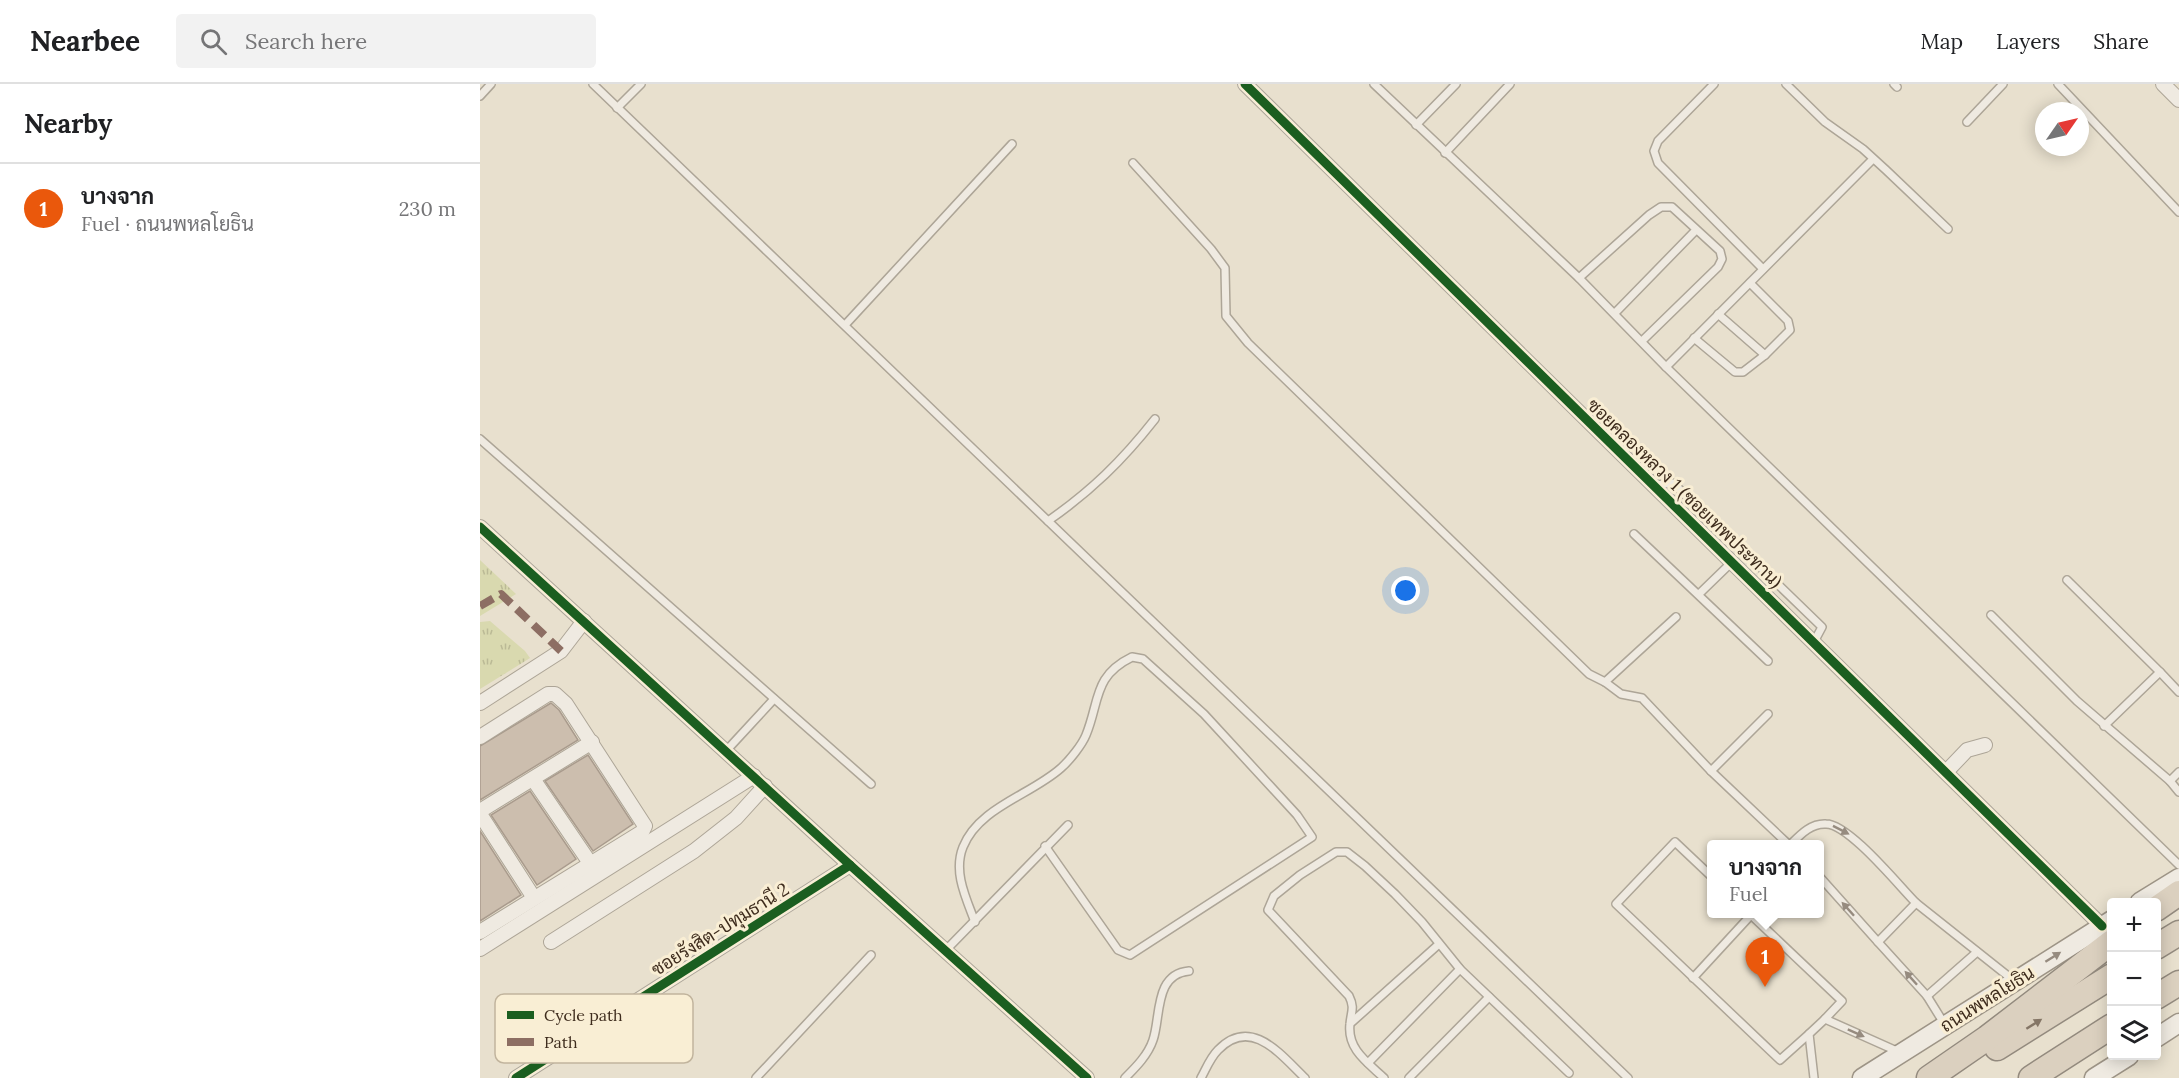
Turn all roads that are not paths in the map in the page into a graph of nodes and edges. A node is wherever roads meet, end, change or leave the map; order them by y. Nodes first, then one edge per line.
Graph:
1 (491, 84) edge
2 (593, 84) edge
3 (641, 84) edge
4 (1245, 84) edge
5 (1374, 84) edge
6 (1456, 84) edge
7 (1510, 84) edge
8 (1714, 84) edge
9 (1786, 84) edge
10 (2003, 84) edge
11 (2058, 84) edge
12 (2163, 84) edge
13 (480, 96) edge
14 (2179, 100) edge
15 (617, 108) junction
16 (1967, 122) dead end
17 (1416, 125) junction
18 (1012, 144) dead end
19 (1445, 153) junction
20 (1873, 159) junction
21 (1133, 163) dead end
22 (2179, 212) edge
23 (1696, 230) junction
24 (1948, 230) dead end
25 (1763, 269) junction
26 (1579, 278) junction
27 (1750, 283) junction
28 (1615, 313) junction
29 (1718, 314) junction
30 (844, 325) junction
31 (1694, 338) junction
32 (1642, 341) junction
33 (1765, 355) junction
34 (1666, 367) junction
35 (1155, 419) dead end
36 (480, 439) edge
37 (1654, 485) junction
38 (1048, 521) junction
39 (480, 527) edge
40 (1634, 534) dead end
41 (1732, 562) junction
42 (2067, 580) dead end
43 (1699, 594) junction
44 (1990, 615) dead end
45 (1676, 617) dead end
46 (584, 621) junction
47 (1814, 642) junction
48 (1768, 661) dead end
49 (2160, 672) junction
50 (1605, 682) junction
51 (2179, 692) edge
52 (774, 699) junction
53 (480, 703) edge
54 (1768, 714) dead end
55 (2104, 726) junction
56 (480, 737) edge
57 (592, 742) junction
58 (1984, 745) dead end
59 (726, 751) junction
60 (1711, 771) junction
61 (1946, 772) junction
62 (2179, 772) edge
63 (754, 776) junction
64 (533, 779) junction
65 (2170, 781) junction
66 (871, 784) dead end
67 (765, 786) junction
68 (2179, 792) edge
69 (480, 813) edge
70 (1068, 825) dead end
71 (1785, 840) edge
72 (1794, 840) edge
73 (1046, 846) junction
74 (590, 862) junction
75 (850, 865) junction
76 (2179, 865) edge
77 (1707, 872) edge
78 (2179, 878) edge
79 (1824, 882) edge
80 (2179, 893) edge
81 (534, 898) junction
82 (2148, 898) edge
83 (1916, 903) junction
84 (2161, 906) edge
85 (1747, 918) edge
86 (1755, 918) edge
87 (975, 922) junction
88 (2107, 928) edge
89 (2107, 930) edge
90 (2107, 930) edge
91 (480, 932) edge
92 (2179, 933) edge
93 (551, 942) dead end
94 (1878, 942) junction
95 (1439, 944) junction
96 (2161, 944) edge
97 (480, 949) edge
98 (946, 950) junction
99 (1977, 952) junction
100 (871, 955) dead end
101 (1460, 969) junction
102 (1189, 971) dead end
103 (1693, 978) junction
104 (2107, 979) edge
105 (2015, 981) junction
106 (2179, 983) edge
107 (648, 994) edge
108 (2161, 994) edge
109 (2179, 995) edge
110 (1927, 996) junction
111 (1489, 997) junction
112 (2160, 1006) edge
113 (1825, 1019) junction
114 (1350, 1023) junction
115 (2179, 1023) edge
116 (1945, 1025) junction
117 (2107, 1029) edge
118 (1809, 1034) junction
119 (2161, 1035) edge
120 (2107, 1037) edge
121 (1901, 1053) junction
122 (2124, 1060) edge
123 (540, 1063) edge
124 (1368, 1063) junction
125 (1569, 1073) dead end
126 (2104, 1076) edge
127 (516, 1078) edge
128 (756, 1078) edge
129 (1087, 1078) edge
130 (1125, 1078) edge
131 (1200, 1078) edge
132 (1305, 1078) edge
133 (1384, 1078) edge
134 (1409, 1078) edge
135 (1628, 1078) edge
136 (1814, 1078) edge
137 (1862, 1078) edge
138 (1929, 1078) edge
139 (1949, 1078) edge
140 (2032, 1078) edge

1 - 13 lane
2 - 15 lane
3 - 15 lane
4 - 37 street, ซอยคลองหลวง 1 (ซอยเทพประทาน)
5 - 17 lane
6 - 17 lane
7 - 19 lane
8 - 25 lane
9 - 20 lane
10 - 16 lane
11 - 22 lane
12 - 14 street
15 - 30 lane
17 - 19 lane
18 - 30 lane
19 - 26 lane
20 - 24 lane
20 - 25 lane
21 - 50 lane
23 - 26 lane
23 - 28 lane
23 - 32 lane
25 - 27 lane
26 - 28 lane
27 - 29 lane
27 - 33 lane
28 - 32 lane
29 - 31 lane
29 - 33 lane
30 - 38 lane
31 - 33 lane
31 - 34 lane
32 - 34 lane
34 - 76 lane
35 - 38 lane
36 - 52 lane
37 - 41 street, ซอยคลองหลวง 1 (ซอยเทพประทาน)
37 - 47 lane
38 - 135 lane
39 - 46 street
40 - 43 lane
41 - 43 lane
41 - 47 street, ซอยคลองหลวง 1 (ซอยเทพประทาน)
42 - 49 lane
43 - 48 lane
44 - 55 lane
45 - 50 lane
46 - 53 street
46 - 59 street
47 - 61 street, ซอยคลองหลวง 1 (ซอยเทพประทาน)
49 - 51 lane
49 - 55 lane
50 - 60 lane
52 - 59 lane
52 - 66 lane
54 - 60 lane
55 - 65 lane
56 - 57 street
57 - 64 street
57 - 74 street
58 - 61 street
59 - 63 street
60 - 71 lane
61 - 88 street, ซอยคลองหลวง 1 (ซอยเทพประทาน)
62 - 65 lane
63 - 67 street
63 - 97 street
64 - 69 street
64 - 74 street
65 - 68 lane
67 - 75 street
67 - 93 street
69 - 81 street
70 - 73 lane
72 -> 83 lane
73 - 87 lane
73 - 87 lane
74 - 81 street
75 - 98 street
75 - 107 street, ซอยรังสิต-ปทุมธานี 2
77 - 103 lane
78 - 82 main road
94 -> 79 lane
80 - 84 highway
81 - 91 street
83 - 94 lane
83 - 99 lane
85 - 103 lane
86 - 113 lane
87 - 98 lane
105 -> 89 main road, ถนนพหลโยธิน
90 - 138 highway
92 - 96 highway
110 -> 94 lane
95 - 101 lane
95 - 114 lane
95 - 114 lane
98 - 129 street
99 - 105 lane
99 - 110 lane
100 - 128 lane
101 - 111 lane
101 - 124 lane
102 - 130 lane
103 - 118 lane
139 -> 104 highway
105 - 116 main road, ถนนพหลโยธิน
106 - 108 highway
109 - 112 highway
110 - 116 lane
111 - 125 lane
111 - 134 lane
113 - 118 lane
113 -> 121 lane
114 - 124 lane
115 - 119 main road
116 - 121 main road, ถนนพหลโยธิน
117 - 140 highway
118 - 136 lane
120 - 140 highway
121 - 137 main road, ถนนพหลโยธิน
122 - 126 main road
123 - 127 street, ซอยรังสิต-ปทุมธานี 2
124 - 133 lane
131 - 132 lane

